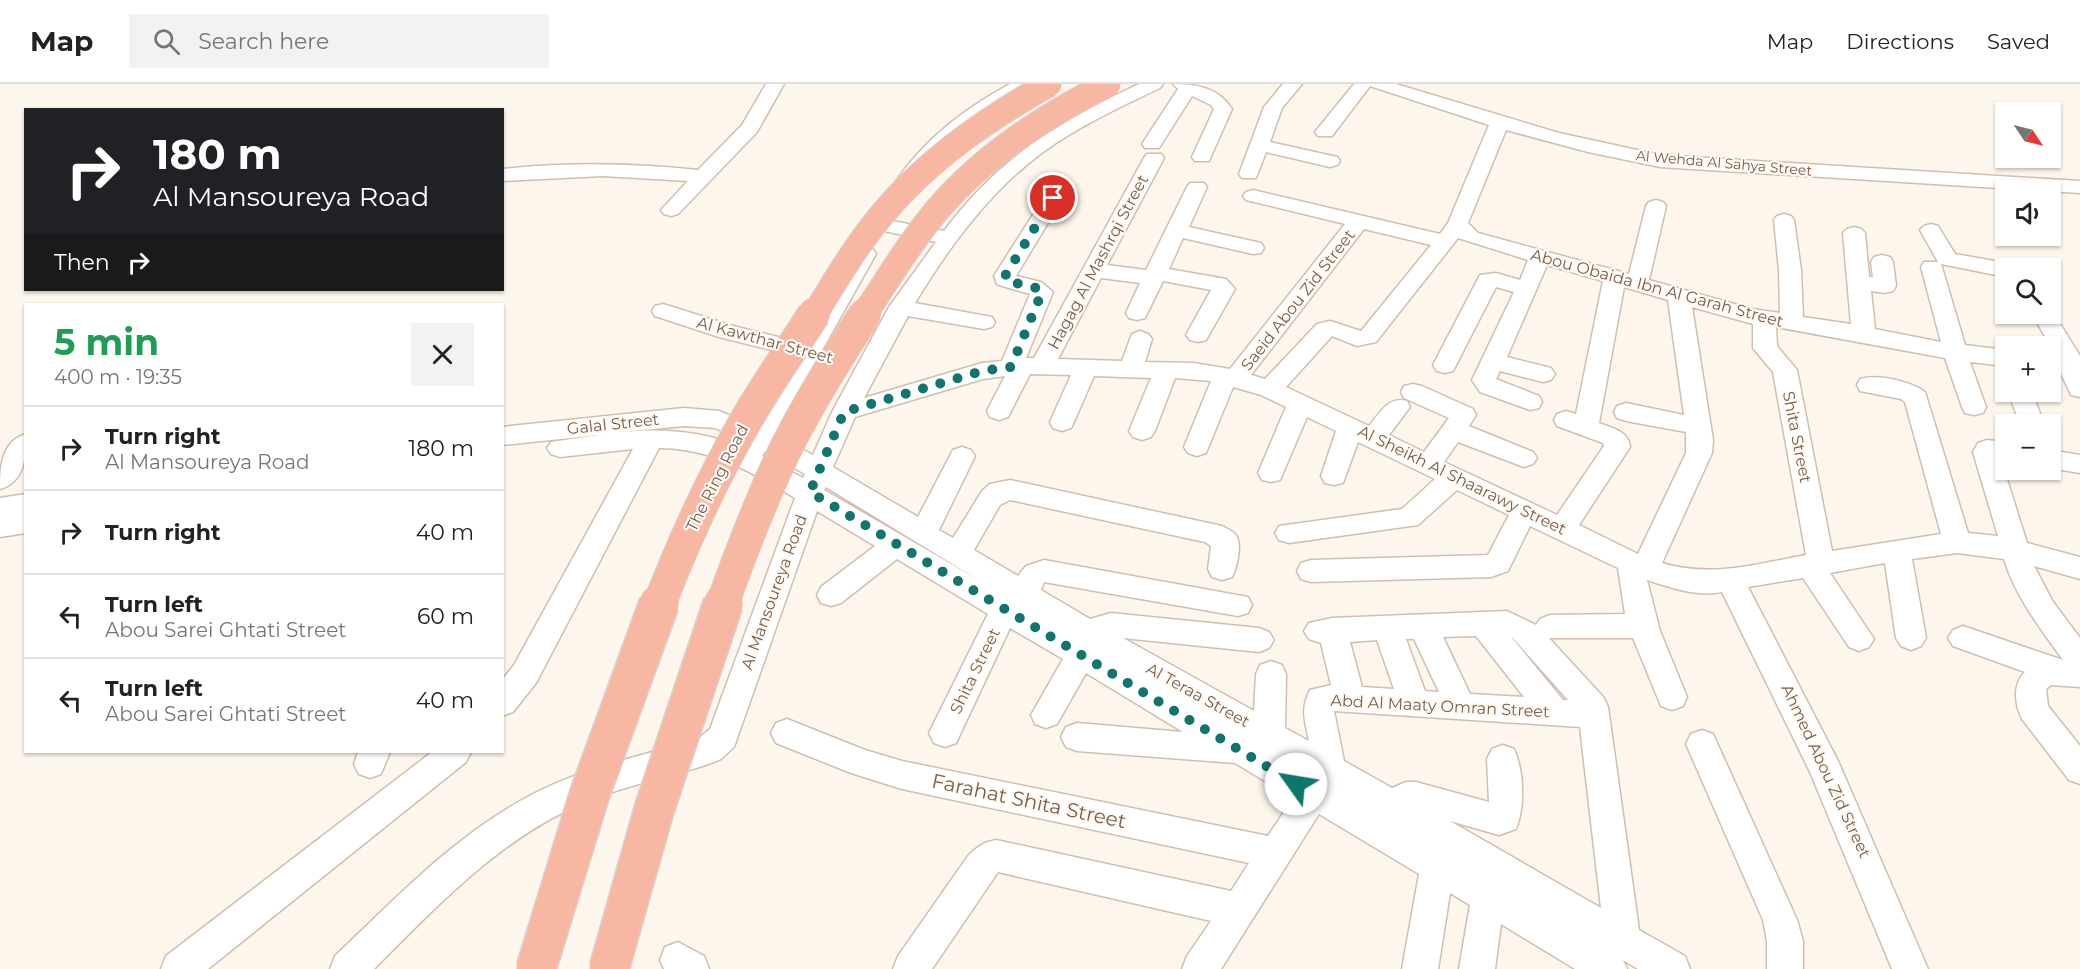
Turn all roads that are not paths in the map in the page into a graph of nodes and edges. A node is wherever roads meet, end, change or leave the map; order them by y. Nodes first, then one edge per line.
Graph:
1 (775, 84) edge
2 (1024, 84) edge
3 (1049, 84) edge
4 (1108, 84) edge
5 (1154, 84) edge
6 (1293, 84) edge
7 (1364, 84) edge
8 (1378, 84) edge
9 (1186, 86) edge
10 (1498, 123) junction
11 (1325, 132) dead end
12 (1259, 145) junction
13 (1202, 157) dead end
14 (1330, 161) dead end
15 (1249, 174) dead end
16 (504, 175) edge
17 (704, 177) junction
18 (1197, 187) dead end
19 (2080, 187) edge
20 (1253, 196) dead end
21 (1053, 198) dead end
22 (1656, 206) dead end
23 (671, 210) dead end
24 (1784, 220) dead end
25 (1359, 221) junction
26 (1458, 223) junction
27 (882, 225) junction
28 (1176, 230) junction
29 (1931, 230) dead end
30 (1854, 233) dead end
31 (949, 238) junction
32 (1445, 242) junction
33 (1253, 248) dead end
34 (1540, 257) junction
35 (1882, 262) dead end
36 (1995, 266) edge
37 (1932, 267) dead end
38 (1094, 270) junction
39 (1154, 276) junction
40 (1626, 281) junction
41 (1859, 282) junction
42 (1527, 289) junction
43 (1679, 297) junction
44 (900, 307) junction
45 (663, 311) dead end
46 (1137, 313) dead end
47 (1764, 318) junction
48 (984, 322) dead end
49 (1792, 324) junction
50 (2048, 324) edge
51 (1198, 335) dead end
52 (1864, 335) junction
53 (1140, 339) dead end
54 (1955, 352) junction
55 (809, 353) junction
56 (1995, 357) edge
57 (1494, 361) junction
58 (2068, 363) edge
59 (1445, 365) dead end
60 (1025, 366) junction
61 (867, 367) junction
62 (1086, 368) junction
63 (1131, 370) junction
64 (1166, 371) junction
65 (1543, 374) dead end
66 (1230, 377) junction
67 (1869, 385) dead end
68 (1270, 388) junction
69 (2080, 389) edge
70 (1530, 402) dead end
71 (1300, 403) junction
72 (1974, 407) dead end
73 (999, 411) dead end
74 (844, 412) junction
75 (1626, 412) dead end
76 (1062, 422) dead end
77 (1350, 426) junction
78 (1698, 426) junction
79 (1454, 430) junction
80 (1142, 431) dead end
81 (716, 433) junction
82 (504, 436) edge
83 (1374, 438) junction
84 (651, 440) junction
85 (24, 446) edge
86 (1197, 447) dead end
87 (753, 449) junction
88 (1995, 449) edge
89 (504, 454) edge
90 (962, 456) dead end
91 (1524, 458) dead end
92 (2061, 461) edge
93 (1429, 464) junction
94 (2080, 464) edge
95 (1271, 473) dead end
96 (1334, 476) dead end
97 (1455, 477) junction
98 (0, 480) edge
99 (814, 481) junction
100 (24, 504) edge
101 (0, 508) edge
102 (1524, 511) junction
103 (24, 523) edge
104 (0, 527) edge
105 (1562, 529) junction
106 (1289, 532) dead end
107 (911, 539) junction
108 (1957, 543) junction
109 (1897, 550) junction
110 (2014, 550) junction
111 (958, 554) junction
112 (1816, 565) junction
113 (1638, 566) junction
114 (2080, 568) edge
115 (1222, 569) dead end
116 (1311, 571) dead end
117 (1730, 580) junction
118 (831, 595) dead end
119 (1015, 602) junction
120 (1238, 605) dead end
121 (1483, 624) junction
122 (1423, 626) junction
123 (1550, 627) dead end
124 (1643, 627) junction
125 (1387, 628) junction
126 (1911, 638) dead end
127 (1963, 638) dead end
128 (1859, 639) dead end
129 (1259, 640) dead end
130 (1087, 645) junction
131 (2074, 669) edge
132 (1272, 674) dead end
133 (1672, 697) dead end
134 (1350, 699) junction
135 (504, 700) edge
136 (1414, 704) junction
137 (1461, 706) junction
138 (1555, 713) junction
139 (1046, 715) dead end
140 (1595, 716) junction
141 (787, 733) dead end
142 (945, 733) dead end
143 (1269, 735) junction
144 (1077, 737) dead end
145 (1702, 744) dead end
146 (1242, 751) junction
147 (454, 753) edge
148 (1503, 759) dead end
149 (2080, 770) edge
150 (1322, 782) junction
151 (1392, 806) junction
152 (1275, 853) junction
153 (1437, 867) junction
154 (1488, 898) junction
155 (1239, 910) junction
156 (1616, 955) edge
157 (1574, 959) edge
158 (179, 969) edge
159 (348, 969) edge
160 (536, 969) edge
161 (609, 969) edge
162 (911, 969) edge
163 (1200, 969) edge
164 (1420, 969) edge
165 (1477, 969) edge
166 (1672, 969) edge
167 (1785, 969) edge
168 (1910, 969) edge

1 - 17 street
2 - 27 street
3 - 160 highway, The Ring Road, bridge
4 - 161 highway, bridge
5 - 31 street, Al Mansoureya Road
6 - 12 street
7 - 11 street
8 - 10 street, Al Wehda Al Sahya Street
9 - 13 street
9 - 38 street, Hagag Al Mashrqi Street
10 - 19 street, Al Wehda Al Sahya Street
10 - 26 street
12 - 14 street
12 - 15 street
16 - 17 street
17 - 23 street
18 - 28 street
20 - 25 street
21 - 60 street
22 - 40 street
24 - 49 street
25 - 32 street
25 - 66 street, Saeid Abou Zid Street
26 - 32 street
26 - 34 street, Abou Obaida Ibn Al Garah Street
27 - 31 street
27 - 55 street
28 - 33 street
28 - 39 street
29 - 36 street
30 - 41 street
31 - 44 street, Al Mansoureya Road
32 - 68 street
34 - 40 street, Abou Obaida Ibn Al Garah Street
34 - 42 street
35 - 41 street
37 - 54 street
38 - 39 street
38 - 60 street, Hagag Al Mashrqi Street
39 - 46 street
39 - 51 street
40 - 43 street, Abou Obaida Ibn Al Garah Street
40 - 105 street
41 - 52 street
42 - 57 street
42 - 59 street
43 - 47 street, Abou Obaida Ibn Al Garah Street
43 - 78 street
44 - 48 street
44 - 61 street, Al Mansoureya Road
45 - 55 street, Al Kawthar Street
47 - 49 street, Abou Obaida Ibn Al Garah Street
47 - 112 street, Shita Street
49 - 52 street, Abou Obaida Ibn Al Garah Street
50 - 58 street
52 - 54 street, Abou Obaida Ibn Al Garah Street
53 - 63 street
54 - 56 street, Abou Obaida Ibn Al Garah Street
54 - 72 street
55 - 61 street, Al Kawthar Street
55 - 87 street
57 - 65 street
57 - 70 street
58 - 69 street
60 - 62 street, Al Sheikh Al Shaarawy Street
60 - 73 street
60 - 74 street, Al Sheikh Al Shaarawy Street
61 - 74 street, Al Mansoureya Road
62 - 63 street, Al Sheikh Al Shaarawy Street
62 - 76 street
63 - 64 street, Al Sheikh Al Shaarawy Street
64 - 66 street, Al Sheikh Al Shaarawy Street
64 - 80 street
66 - 68 street, Al Sheikh Al Shaarawy Street
66 - 86 street, Saeid Abou Zid Street
67 - 108 street
68 - 71 street, Al Sheikh Al Shaarawy Street
71 - 77 street, Al Sheikh Al Shaarawy Street
71 - 95 street
74 - 99 street, Al Mansoureya Road
75 - 78 street
77 - 83 street, Al Sheikh Al Shaarawy Street
77 - 96 street
78 - 113 street
79 - 83 street
79 - 91 street
79 - 93 street
81 - 82 street, Galal Street
81 - 84 street, Galal Street
81 - 87 street, Al Teraa Street
83 - 93 street, Al Sheikh Al Shaarawy Street
84 - 89 street, Galal Street
84 - 135 street
85 - 98 street
87 - 99 street, Al Teraa Street
88 - 110 street
90 - 107 street
92 - 94 street
93 - 97 street, Al Sheikh Al Shaarawy Street
97 - 102 street, Al Sheikh Al Shaarawy Street
97 - 106 street
99 - 107 street, Al Teraa Street
99 - 159 street, Al Mansoureya Road
100 - 101 street
102 - 105 street, Al Sheikh Al Shaarawy Street
102 - 116 street
103 - 104 street
105 - 113 street, Al Sheikh Al Shaarawy Street
107 - 111 street, Al Teraa Street
107 - 118 street
107 - 119 street, Al Teraa Street
108 - 109 street, Al Sheikh Al Shaarawy Street
108 - 110 street, Al Sheikh Al Shaarawy Street
109 - 112 street, Al Sheikh Al Shaarawy Street
109 - 126 street
110 - 114 street, Al Sheikh Al Shaarawy Street
110 - 131 street
111 - 115 street
111 - 119 street, Al Teraa Street
112 - 117 street, Al Sheikh Al Shaarawy Street
112 - 128 street
113 - 117 street, Al Sheikh Al Shaarawy Street
113 - 124 street
117 - 168 street, Ahmed Abou Zid Street
119 - 120 street, Shita Street
119 - 130 street, Al Teraa Street
119 - 142 street, Shita Street
121 - 122 street
121 - 138 street
121 - 140 street
122 - 125 street
122 - 137 street
123 - 124 street
124 - 133 street
125 - 134 street
125 - 136 street
127 - 131 street
129 - 130 street
130 - 139 street
130 - 143 street, Al Teraa Street
130 - 146 street, Al Teraa Street
131 - 149 street
132 - 143 street
134 - 136 street, Abd Al Maaty Omran Street
134 - 150 street, Abd Al Maaty Omran Street
136 - 137 street, Abd Al Maaty Omran Street
137 - 138 street, Abd Al Maaty Omran Street
138 - 140 street, Abd Al Maaty Omran Street
140 - 156 street
141 - 152 street, Farahat Shita Street
143 - 150 street, Al Teraa Street
144 - 146 street
145 - 167 street
146 - 150 street, Al Teraa Street
147 - 158 street
148 - 151 street
150 - 151 street, Al Teraa Street
150 - 152 street
150 - 153 street, Al Teraa Street
151 - 156 street, Al Teraa Street
152 - 155 street
153 - 154 street, Al Teraa Street
153 - 164 street
154 - 157 street, Al Teraa Street
154 - 165 street
155 - 162 street
155 - 163 street
156 - 157 street, Al Teraa Street
156 - 166 street, Al Teraa Street

